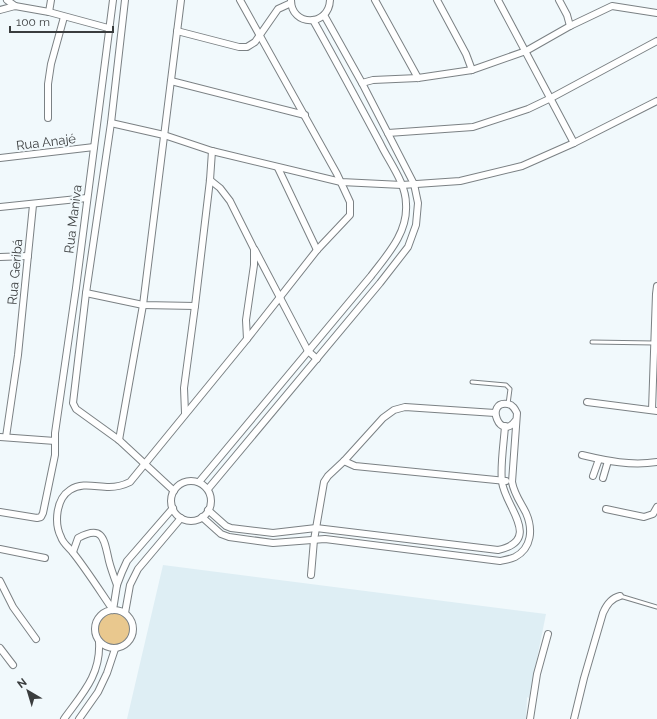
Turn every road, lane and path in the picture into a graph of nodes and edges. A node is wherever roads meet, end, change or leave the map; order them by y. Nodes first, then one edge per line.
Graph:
1 (7, 0) edge
2 (51, 0) edge
3 (113, 0) edge
4 (125, 0) edge
5 (181, 0) edge
6 (240, 0) edge
7 (330, 0) edge
8 (375, 0) edge
9 (437, 0) edge
10 (498, 0) edge
11 (559, 0) edge
12 (291, 2) edge
13 (15, 6) junction
14 (0, 10) edge
15 (49, 12) junction
16 (657, 13) edge
17 (324, 15) junction
18 (64, 17) junction
19 (313, 20) junction
20 (570, 26) junction
21 (108, 28) junction
22 (177, 31) junction
23 (261, 35) junction
24 (657, 41) edge
25 (526, 51) junction
26 (472, 70) junction
27 (418, 78) junction
28 (170, 81) junction
29 (362, 83) junction
30 (551, 98) junction
31 (657, 101) edge
32 (305, 115) junction
33 (48, 118) dead end
34 (111, 123) junction
35 (388, 133) junction
36 (164, 135) junction
37 (574, 143) junction
38 (94, 147) junction
39 (212, 151) junction
40 (0, 158) edge
41 (278, 168) junction
42 (210, 180) junction
43 (341, 182) junction
44 (414, 184) junction
45 (402, 185) junction
46 (86, 198) junction
47 (33, 205) junction
48 (0, 207) edge
49 (254, 249) junction
50 (317, 250) junction
51 (28, 256) junction
52 (0, 257) edge
53 (371, 276) junction
54 (380, 283) junction
55 (657, 286) edge
56 (86, 293) junction
57 (279, 298) junction
58 (143, 305) junction
59 (195, 306) junction
60 (247, 339) junction
61 (592, 342) dead end
62 (655, 344) junction
63 (308, 351) junction
64 (317, 359) junction
65 (472, 382) dead end
66 (586, 402) dead end
67 (508, 404) junction
68 (655, 410) edge
69 (185, 413) junction
70 (496, 414) junction
71 (516, 420) junction
72 (505, 426) junction
73 (3, 437) edge
74 (119, 440) junction
75 (55, 441) junction
76 (582, 455) dead end
77 (599, 459) junction
78 (344, 461) junction
79 (608, 462) junction
80 (657, 462) edge
81 (145, 463) junction
82 (657, 469) edge
83 (593, 476) dead end
84 (603, 478) dead end
85 (502, 481) junction
86 (199, 482) junction
87 (512, 482) junction
88 (208, 489) junction
89 (174, 491) junction
90 (657, 507) edge
91 (172, 508) junction
92 (606, 509) dead end
93 (208, 510) junction
94 (0, 512) edge
95 (202, 517) junction
96 (181, 518) junction
97 (316, 528) junction
98 (314, 540) junction
99 (0, 549) edge
100 (73, 552) junction
101 (45, 558) dead end
102 (310, 575) dead end
103 (0, 581) edge
104 (117, 585) junction
105 (620, 596) joint
106 (657, 607) edge
107 (113, 610) junction
108 (125, 613) junction
109 (548, 634) dead end
110 (36, 639) dead end
111 (99, 642) junction
112 (0, 648) edge
113 (115, 649) junction
114 (13, 665) dead end
115 (64, 719) edge
116 (79, 719) edge
117 (530, 719) edge
118 (574, 719) edge

1 - 13 street
2 - 15 street
3 - 21 street, Rua Maniva
4 - 34 street
5 - 22 street
6 - 23 street
7 - 17 street
8 - 27 street
9 - 26 street
10 - 25 street
11 - 20 street
12 - 19 street
12 - 23 street
13 - 14 street
13 - 15 street
15 - 18 street
16 - 20 street
17 - 19 street
17 - 29 street
18 - 21 street
18 - 33 street
19 - 45 street
20 - 25 street
21 - 38 street, Rua Maniva
22 - 23 street
22 - 28 street
23 - 32 street
24 - 30 street
25 - 26 street
25 - 30 street
26 - 27 street
27 - 29 street
28 - 32 street
28 - 36 street
29 - 35 street
30 - 35 street
30 - 37 street
31 - 37 street
32 - 43 street
34 - 36 street
34 - 56 street
35 - 44 street
36 - 39 street
36 - 58 street
37 - 44 street
38 - 40 street, Rua Anajé
38 - 46 street, Rua Maniva
39 - 41 street
39 - 42 street
41 - 43 street
41 - 50 street
42 - 49 street
42 - 59 street
43 - 45 street
43 - 50 street
44 - 45 street
44 - 54 street
45 - 53 street
46 - 47 street
46 - 75 street, Rua Maniva
47 - 48 street
47 - 51 street, Rua Geribá
49 - 57 street
49 - 60 street
50 - 57 street
51 - 52 street
51 - 73 street, Rua Geribá
53 - 54 street
53 - 63 street
54 - 64 street
55 - 62 street
56 - 58 street
56 - 74 street
57 - 60 street
57 - 63 street
58 - 59 street
58 - 74 street
59 - 69 street
60 - 69 street
61 - 62 lane
62 - 68 street
63 - 64 street
63 - 86 street
64 - 88 street
65 - 67 lane
66 - 68 street
67 - 70 street
67 - 71 street
69 - 81 street
70 - 72 street
70 - 78 street
71 - 72 street
71 - 87 street
72 - 85 street
73 - 75 street
74 - 81 street
75 - 94 street, Rua Maniva
76 - 77 street
77 - 79 street
77 - 83 street
78 - 85 street
78 - 97 street
79 - 80 street
79 - 84 street
80 - 82 street
81 - 89 street
81 - 100 street
85 - 87 street
85 - 97 street
86 - 88 street
86 - 89 street
87 - 98 street
88 - 93 street
89 - 91 street
90 - 92 street
91 - 96 street
91 - 104 street
93 - 95 street
93 - 97 street
95 - 96 street
95 - 98 street
96 - 108 street
97 - 98 street
98 - 102 street
99 - 101 street
100 - 104 street
100 - 107 street
103 - 110 street
104 - 107 street
105 - 106 lane
105 - 118 street
107 - 108 street
107 - 111 street
108 - 113 street
109 - 117 street
111 - 113 street
111 - 115 street
112 - 114 street
113 - 116 street

